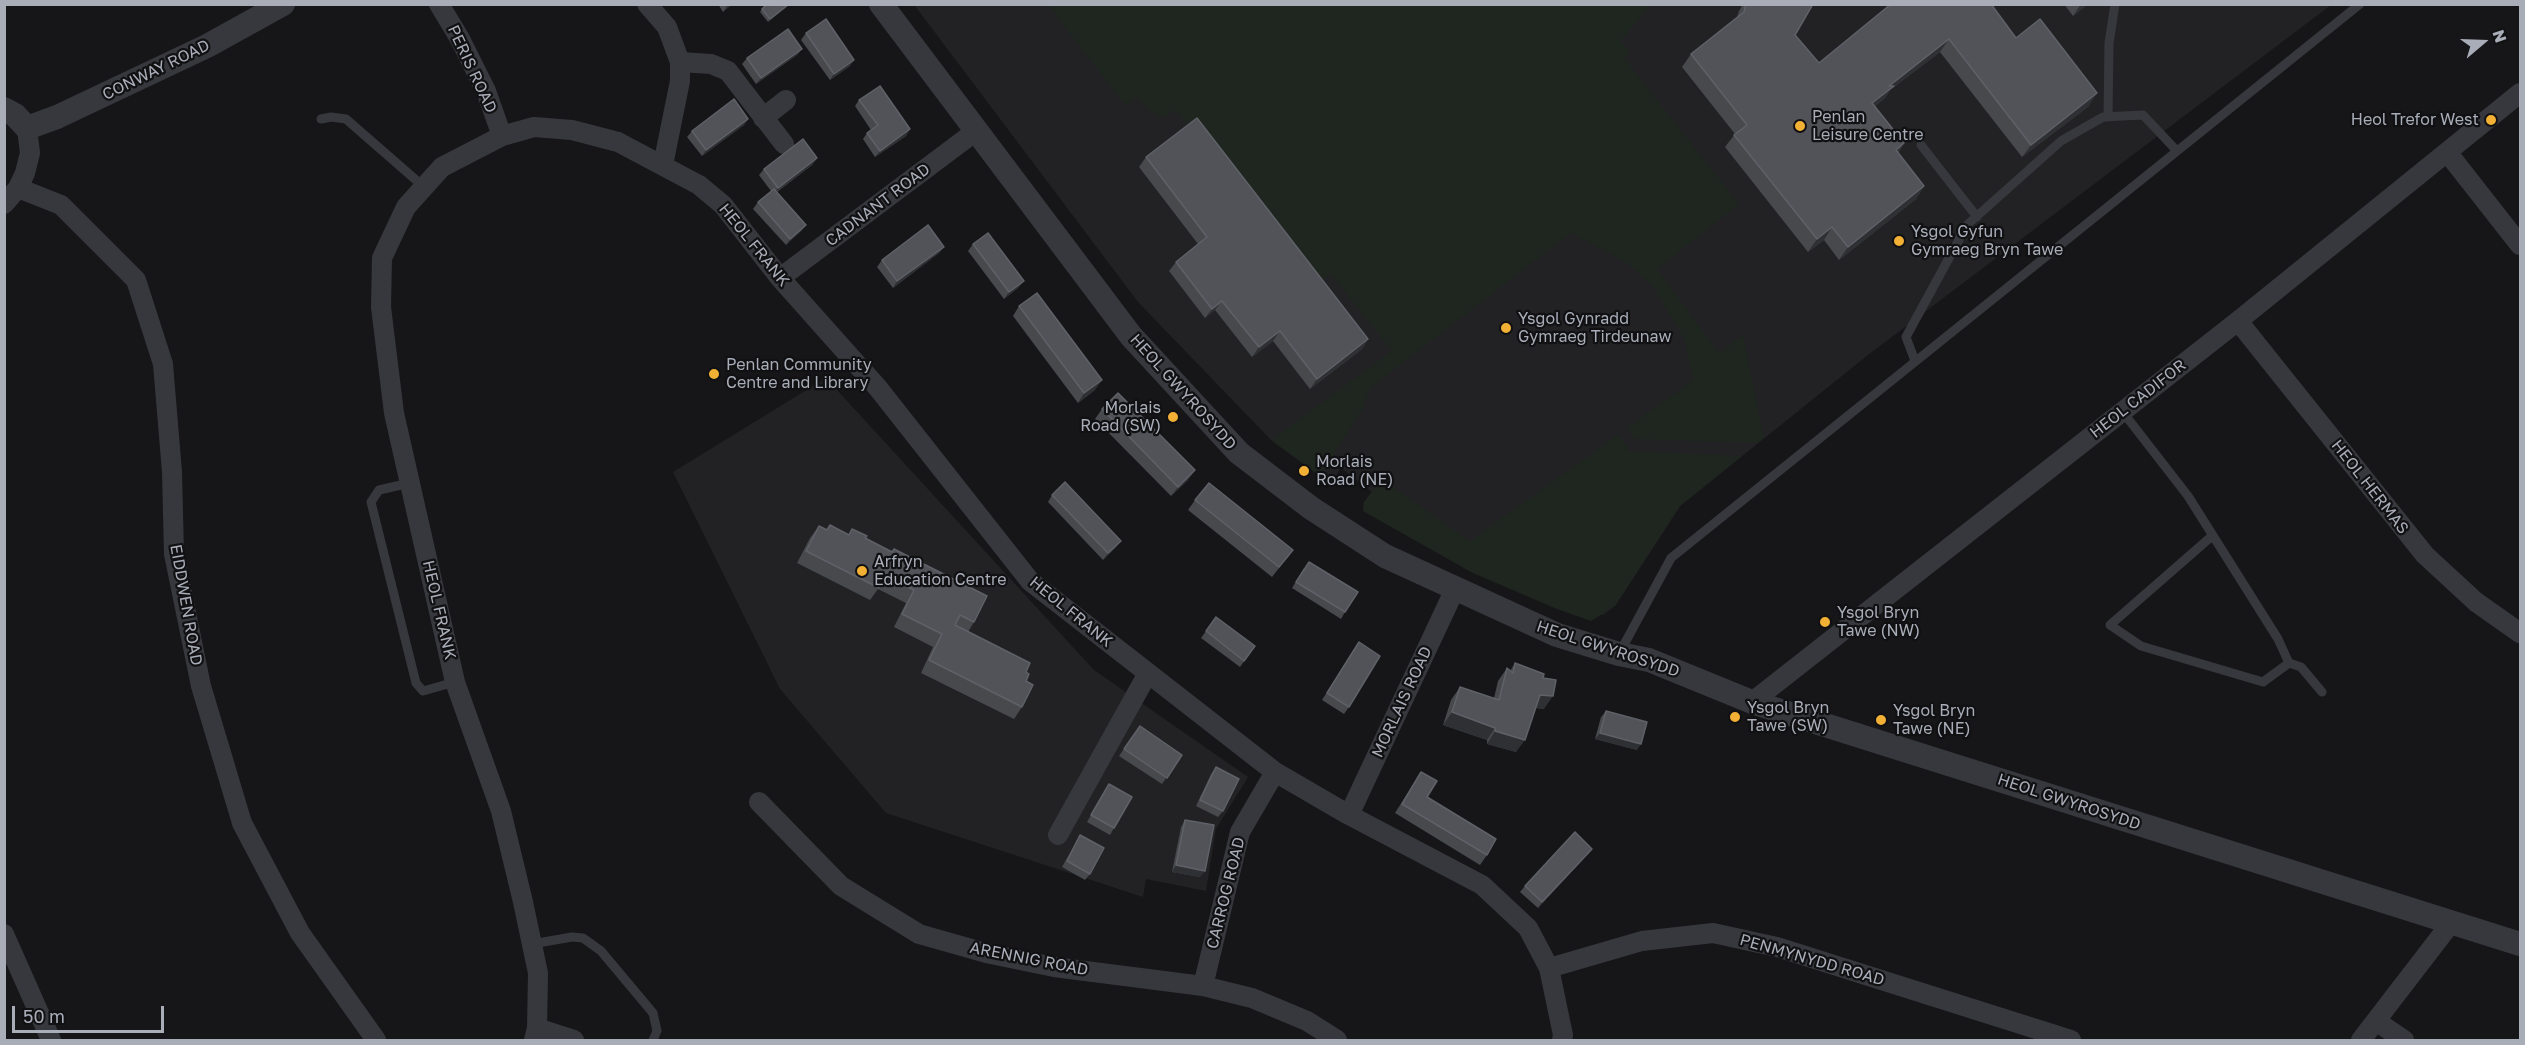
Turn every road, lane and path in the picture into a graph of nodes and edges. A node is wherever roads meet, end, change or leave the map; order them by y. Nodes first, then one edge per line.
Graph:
1 (283, 4) edge
2 (439, 4) edge
3 (647, 4) edge
4 (881, 4) edge
5 (2115, 4) edge
6 (2360, 4) edge
7 (680, 62) junction
8 (2520, 93) edge
9 (786, 100) dead end
10 (4, 109) edge
11 (2108, 117) junction
12 (763, 118) junction
13 (321, 119) dead end
14 (27, 128) junction
15 (976, 131) junction
16 (502, 136) junction
17 (784, 144) dead end
18 (1921, 146) dead end
19 (2177, 151) junction
20 (2447, 152) junction
21 (663, 165) junction
22 (424, 187) junction
23 (18, 188) junction
24 (4, 204) edge
25 (1977, 217) junction
26 (2520, 245) edge
27 (780, 278) junction
28 (2238, 321) junction
29 (1916, 361) junction
30 (2122, 411) junction
31 (410, 483) junction
32 (2212, 536) junction
33 (1455, 589) junction
34 (2520, 633) edge
35 (1619, 654) junction
36 (2289, 663) junction
37 (1148, 673) junction
38 (455, 682) junction
39 (2322, 692) dead end
40 (1752, 702) junction
41 (1275, 772) junction
42 (759, 802) dead end
43 (1349, 815) junction
44 (1058, 835) dead end
45 (2451, 923) junction
46 (4, 934) edge
47 (532, 944) junction
48 (2520, 944) edge
49 (1550, 968) junction
50 (1203, 986) junction
51 (2376, 1021) junction
52 (536, 1034) edge
53 (2043, 1036) edge
54 (51, 1041) edge
55 (376, 1041) edge
56 (574, 1041) edge
57 (653, 1041) edge
58 (1337, 1041) edge
59 (1562, 1041) edge
60 (2071, 1041) edge
61 (2361, 1041) edge
62 (2404, 1041) edge

1 - 14 street, CONWAY ROAD
2 - 16 street, PERIS ROAD
3 - 7 street
4 - 15 street, HEOL GWYROSYDD
5 - 11 lane
6 - 19 lane
7 - 12 street
7 - 21 street
8 - 20 street, HEOL CADIFOR
9 - 12 street
10 - 14 street
11 - 19 lane
11 - 25 lane
12 - 17 street
13 - 22 lane
14 - 23 street
15 - 27 street, CADNANT ROAD
15 - 33 street, HEOL GWYROSYDD
16 - 21 street, HEOL FRANK
16 - 22 street, HEOL FRANK
18 - 25 lane
19 - 29 lane
20 - 26 street
20 - 28 street, HEOL CADIFOR
21 - 27 street, HEOL FRANK
22 - 31 street, HEOL FRANK
23 - 24 street
23 - 55 street, EIDDWEN ROAD
25 - 29 lane
27 - 37 street, HEOL FRANK
28 - 30 street, HEOL CADIFOR
28 - 34 street, HEOL HERMAS
29 - 35 lane
30 - 32 lane
30 - 40 street, HEOL CADIFOR
31 - 38 street, HEOL FRANK
31 - 38 lane
32 - 36 lane
32 - 36 lane
33 - 35 street, HEOL GWYROSYDD
33 - 43 street, MORLAIS ROAD
35 - 40 street, HEOL GWYROSYDD
36 - 39 lane
37 - 41 street, HEOL FRANK
37 - 44 street
38 - 47 street, HEOL FRANK
40 - 45 street, HEOL GWYROSYDD
41 - 43 street, HEOL FRANK
41 - 50 street, CARROG ROAD
42 - 50 street, ARENNIG ROAD
43 - 49 street, HEOL FRANK
45 - 48 street, HEOL GWYROSYDD
45 - 51 street
46 - 54 street
47 - 52 street, HEOL FRANK
47 - 57 lane
49 - 53 street, PENMYNYDD ROAD
49 - 59 street, HEOL FRANK
50 - 58 street, ARENNIG ROAD
51 - 61 street
51 - 62 street
52 - 56 street
53 - 60 street, PENMYNYDD ROAD

